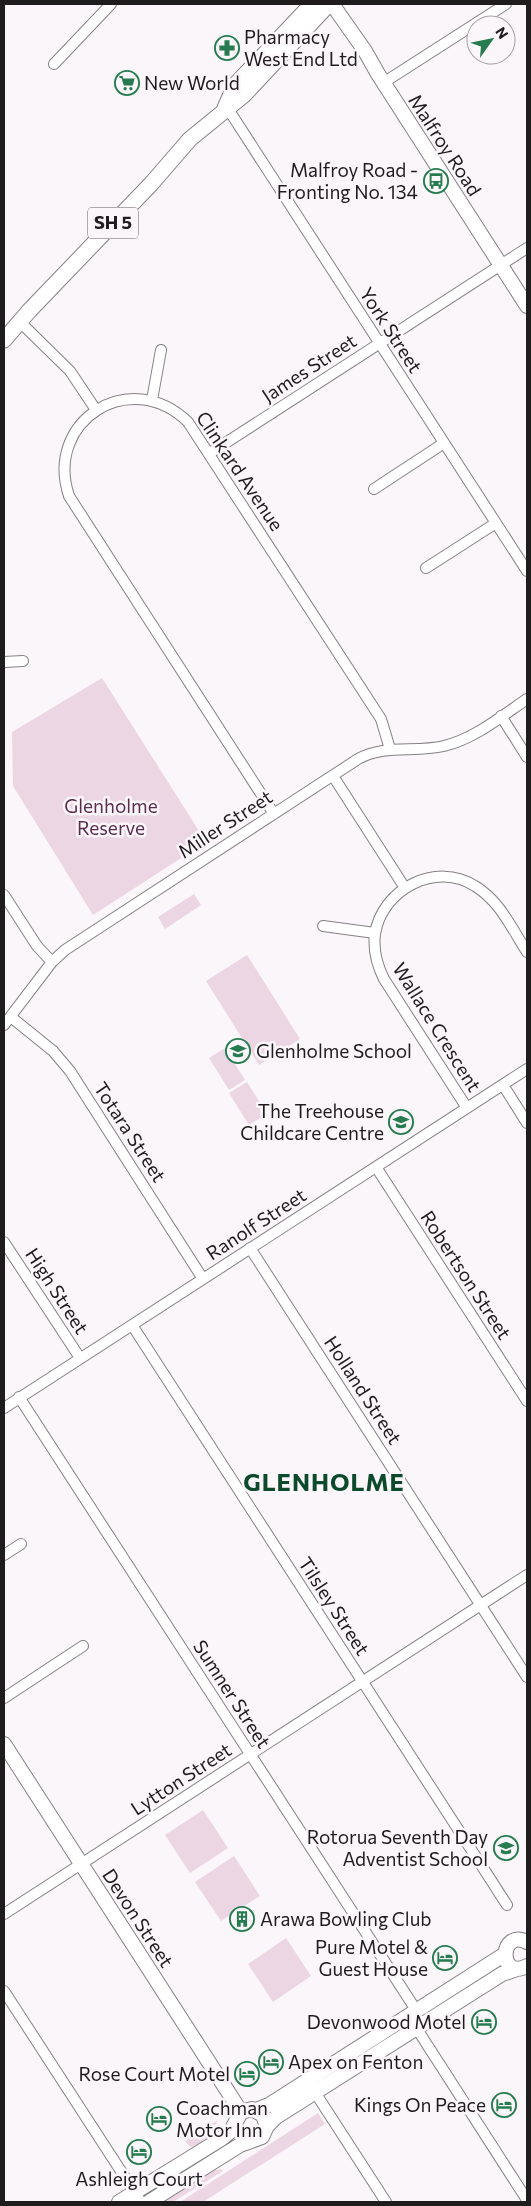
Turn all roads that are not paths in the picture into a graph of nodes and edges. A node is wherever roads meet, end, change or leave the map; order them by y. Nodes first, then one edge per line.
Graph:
1 (111, 4) edge
2 (312, 4) edge
3 (330, 4) edge
4 (506, 4) edge
5 (54, 64) dead end
6 (384, 83) junction
7 (225, 108) junction
8 (527, 248) edge
9 (501, 265) junction
10 (527, 306) edge
11 (21, 323) junction
12 (4, 340) edge
13 (379, 344) junction
14 (161, 350) dead end
15 (152, 400) junction
16 (96, 410) junction
17 (444, 443) junction
18 (210, 453) junction
19 (374, 488) dead end
20 (496, 522) junction
21 (426, 568) dead end
22 (527, 571) edge
23 (23, 661) dead end
24 (4, 662) edge
25 (527, 699) edge
26 (501, 716) junction
27 (390, 749) junction
28 (527, 757) edge
29 (333, 776) junction
30 (274, 814) junction
31 (405, 888) junction
32 (4, 895) edge
33 (323, 926) dead end
34 (375, 934) junction
35 (527, 952) edge
36 (52, 962) junction
37 (8, 1021) edge
38 (527, 1069) edge
39 (503, 1085) junction
40 (468, 1108) junction
41 (527, 1122) edge
42 (376, 1167) junction
43 (4, 1242) edge
44 (250, 1248) junction
45 (203, 1279) junction
46 (132, 1325) junction
47 (80, 1358) junction
48 (20, 1397) junction
49 (527, 1401) edge
50 (4, 1408) edge
51 (21, 1544) dead end
52 (4, 1555) edge
53 (527, 1575) edge
54 (481, 1605) junction
55 (83, 1646) dead end
56 (527, 1677) edge
57 (362, 1683) junction
58 (4, 1698) edge
59 (4, 1744) edge
60 (251, 1755) junction
61 (81, 1864) junction
62 (507, 1905) dead end
63 (4, 1914) edge
64 (526, 1940) edge
65 (505, 1954) junction
66 (524, 1967) edge
67 (4, 1991) edge
68 (416, 2010) junction
69 (417, 2029) junction
70 (306, 2080) junction
71 (315, 2093) junction
72 (256, 2110) junction
73 (237, 2118) junction
74 (267, 2126) junction
75 (250, 2142) junction
76 (138, 2198) edge
77 (527, 2200) edge
78 (119, 2202) edge
79 (149, 2202) edge
80 (386, 2202) edge

1 - 5 street
2 - 7 highway, SH 5
3 - 6 main road, Malfroy Road
3 - 7 highway, SH 5
4 - 6 street
6 - 9 main road, Malfroy Road
7 - 11 highway, SH 5
7 - 13 street, York Street
8 - 9 street, James Street
9 - 10 main road, Malfroy Road
9 - 13 street, James Street
11 - 12 highway, SH 5
11 - 16 street
13 - 17 street, York Street
13 - 18 street, James Street
14 - 15 street
15 - 16 street, Clinkard Avenue
15 - 18 street, Clinkard Avenue
16 - 30 street, Clinkard Avenue
17 - 19 street
17 - 20 street, York Street
18 - 27 street, Clinkard Avenue
20 - 21 street
20 - 22 street, York Street
23 - 24 street
25 - 26 street, Miller Street
26 - 27 street, Miller Street
26 - 28 street
27 - 29 street, Miller Street
29 - 30 street, Miller Street
29 - 31 street
30 - 36 street, Miller Street
31 - 34 street, Wallace Crescent
31 - 35 street, Wallace Crescent
32 - 36 street
33 - 34 street
34 - 40 street, Wallace Crescent
36 - 37 street, Miller Street
37 - 45 street, Totara Street
38 - 39 street, Ranolf Street
39 - 40 street, Ranolf Street
39 - 41 street
40 - 42 street, Ranolf Street
42 - 44 street, Ranolf Street
42 - 49 street, Robertson Street
43 - 47 street, High Street
44 - 45 street, Ranolf Street
44 - 54 street, Holland Street
45 - 46 street, Ranolf Street
46 - 47 street, Ranolf Street
46 - 57 street, Tilsley Street
47 - 48 street, Ranolf Street
48 - 50 street, Ranolf Street
48 - 60 street, Sumner Street
51 - 52 street
53 - 54 street, Lytton Street
54 - 56 street, Holland Street
54 - 57 street, Lytton Street
55 - 58 street
57 - 60 street, Lytton Street
57 - 62 street, Tilsley Street
59 - 61 main road, Devon Street
60 - 61 street, Lytton Street
60 - 68 street, Sumner Street
61 - 63 street, Lytton Street
61 - 73 main road, Devon Street
64 - 65 main road
65 - 66 main road
65 - 68 main road
66 - 69 main road
67 - 76 street
68 - 69 street
68 - 70 main road
69 - 71 main road
69 - 77 street
70 - 71 street
70 - 72 main road
71 - 74 main road
71 - 80 street
72 - 73 main road
72 - 74 main road
73 - 75 main road
73 - 76 main road
74 - 75 main road
75 - 79 main road
76 - 78 main road

